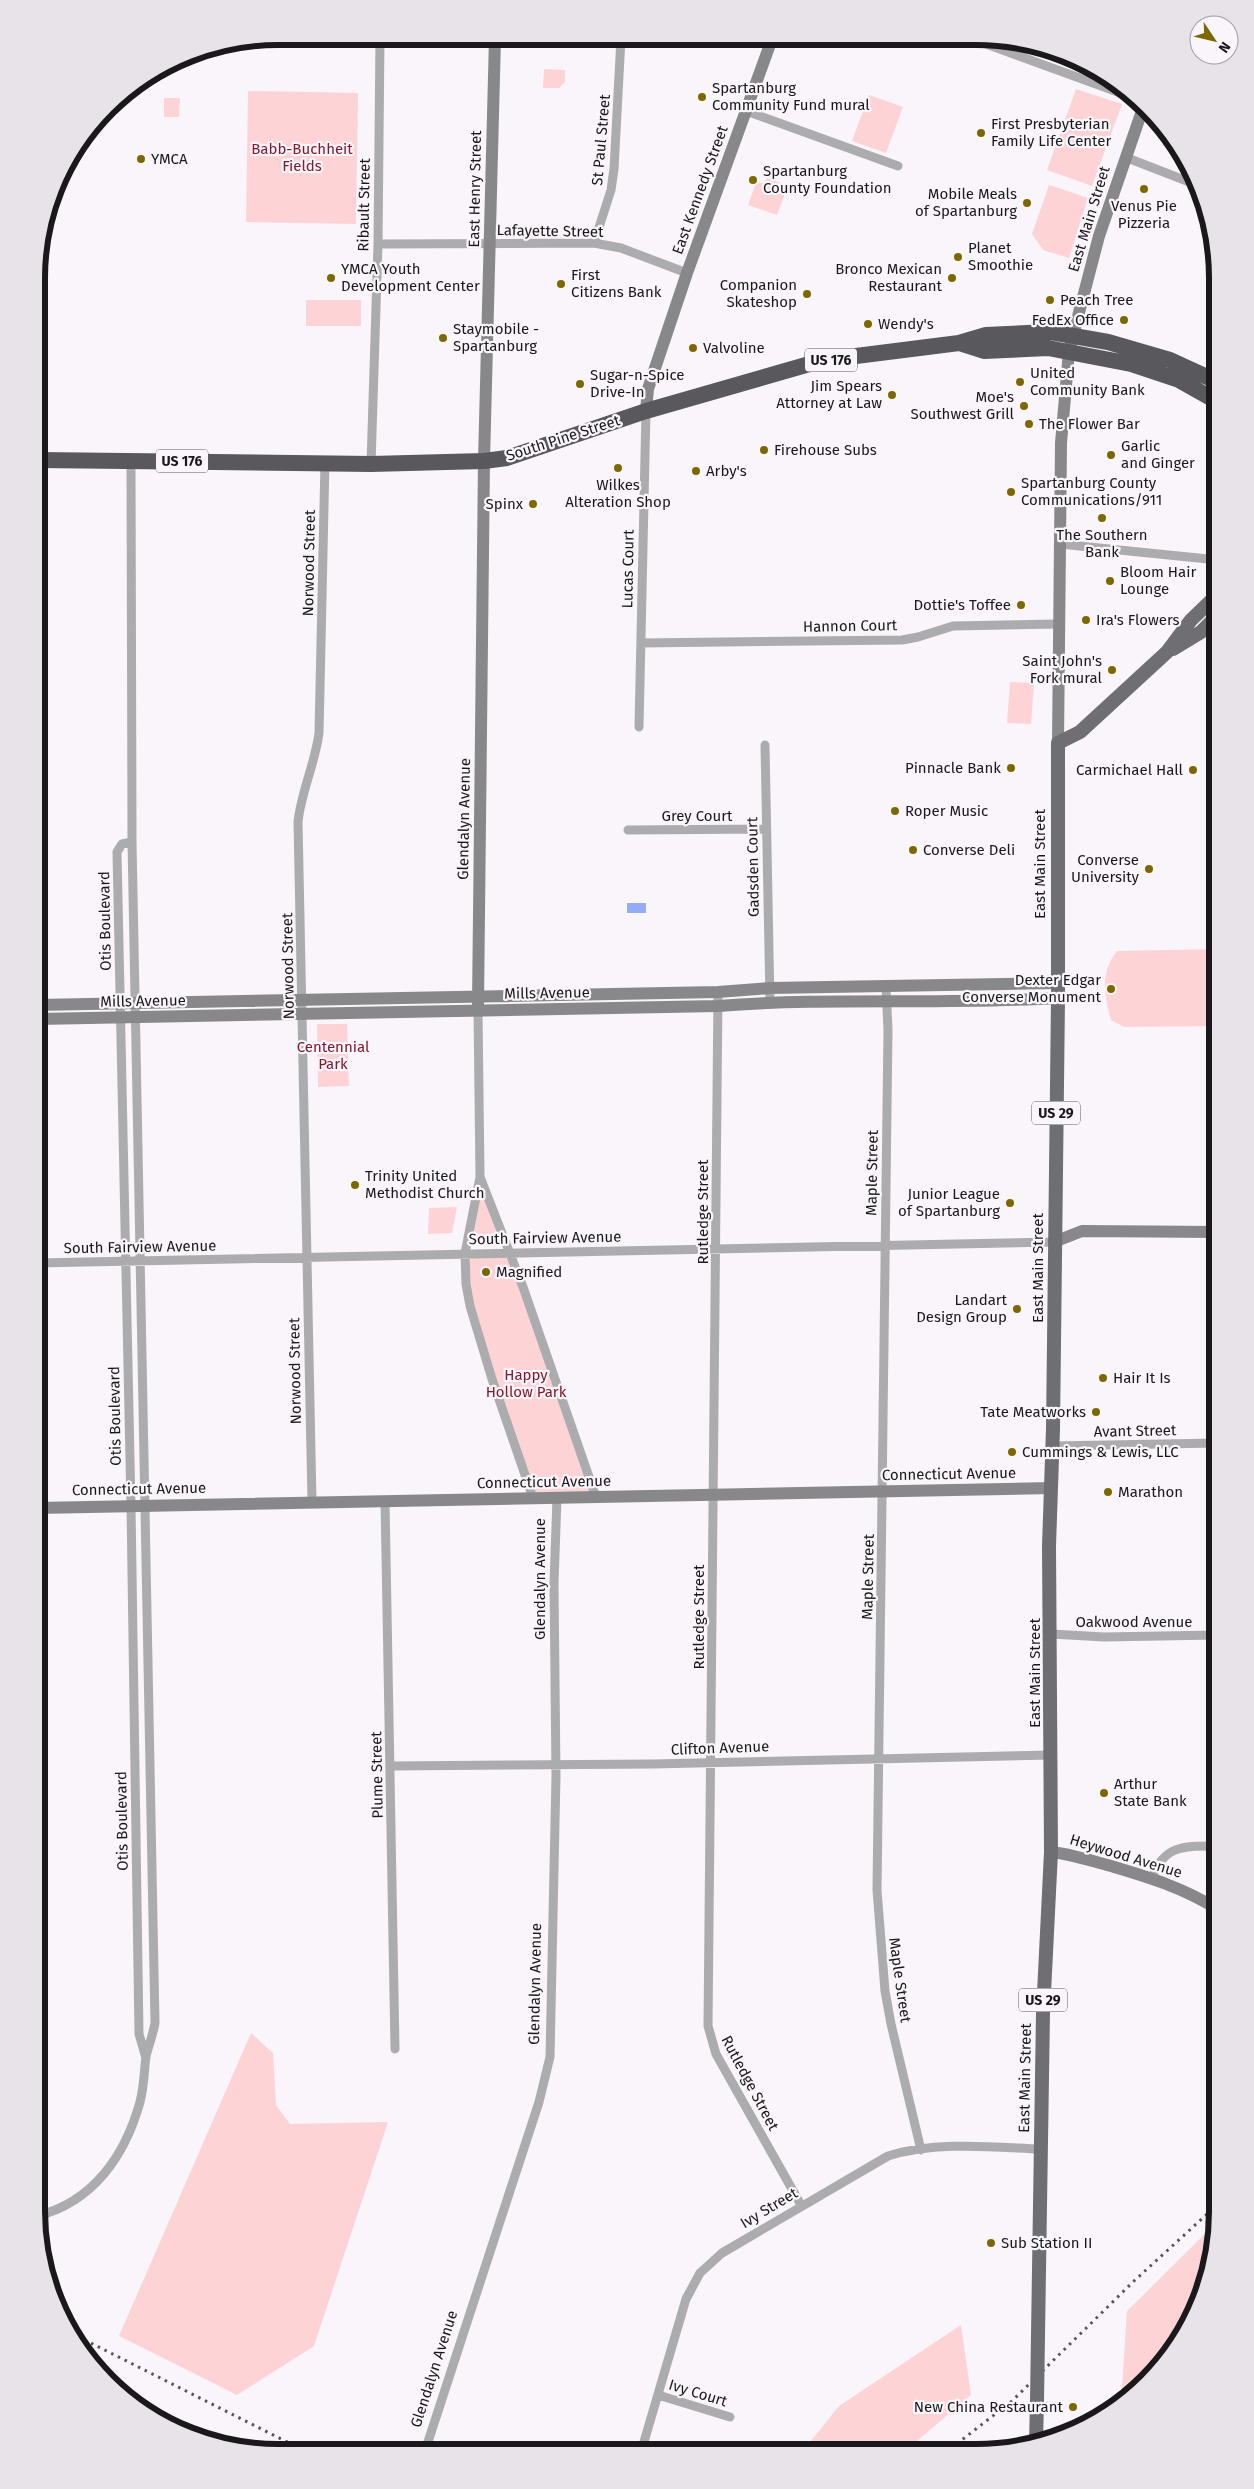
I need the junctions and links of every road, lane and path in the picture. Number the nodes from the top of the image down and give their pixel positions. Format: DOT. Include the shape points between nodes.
graph roads {
  1 [pos="380,45"];
  2 [pos="495,45"];
  3 [pos="621,45"];
  4 [pos="770,45"];
  5 [pos="992,45"];
  6 [pos="1112,89"];
  7 [pos="746,111"];
  8 [pos="1141,113"];
  9 [pos="1125,157"];
  10 [pos="898,166"];
  11 [pos="1188,181"];
  12 [pos="490,243"];
  13 [pos="594,243"];
  14 [pos="378,244"];
  15 [pos="687,273"];
  16 [pos="1071,343"];
  17 [pos="1209,378"];
  18 [pos="1209,397"];
  19 [pos="646,412"];
  20 [pos="45,460"];
  21 [pos="484,460"];
  22 [pos="131,461"];
  23 [pos="325,462"];
  24 [pos="371,464"];
  25 [pos="1060,544"];
  26 [pos="1209,559"];
  27 [pos="1209,603"];
  28 [pos="1058,624"];
  29 [pos="1209,624"];
  30 [pos="641,643"];
  31 [pos="1167,652"];
  32 [pos="639,727"];
  33 [pos="1058,743"];
  34 [pos="765,744"];
  35 [pos="628,830"];
  36 [pos="766,830"];
  37 [pos="132,842"];
  38 [pos="1057,982"];
  39 [pos="886,987"];
  40 [pos="770,988"];
  41 [pos="718,992"];
  42 [pos="478,997"];
  43 [pos="1058,998"];
  44 [pos="302,1000"];
  45 [pos="770,1002"];
  46 [pos="887,1002"];
  47 [pos="135,1003"];
  48 [pos="120,1004"];
  49 [pos="45,1005"];
  50 [pos="718,1006"];
  51 [pos="478,1011"];
  52 [pos="302,1014"];
  53 [pos="121,1018"];
  54 [pos="135,1018"];
  55 [pos="45,1019"];
  56 [pos="480,1177"];
  57 [pos="1209,1232"];
  58 [pos="1054,1242"];
  59 [pos="885,1247"];
  60 [pos="716,1250"];
  61 [pos="510,1252"];
  62 [pos="465,1253"];
  63 [pos="306,1257"];
  64 [pos="126,1260"];
  65 [pos="140,1260"];
  66 [pos="45,1263"];
  67 [pos="1209,1443"];
  68 [pos="1052,1446"];
  69 [pos="1051,1488"];
  70 [pos="883,1492"];
  71 [pos="714,1495"];
  72 [pos="596,1497"];
  73 [pos="533,1498"];
  74 [pos="557,1498"];
  75 [pos="385,1501"];
  76 [pos="312,1502"];
  77 [pos="146,1505"];
  78 [pos="131,1506"];
  79 [pos="45,1508"];
  80 [pos="1051,1634"];
  81 [pos="1209,1635"];
  82 [pos="1051,1755"];
  83 [pos="878,1758"];
  84 [pos="711,1762"];
  85 [pos="555,1765"];
  86 [pos="391,1766"];
  87 [pos="1209,1846"];
  88 [pos="1051,1852"];
  89 [pos="1152,1878"];
  90 [pos="1209,1905"];
  91 [pos="395,2049"];
  92 [pos="146,2058"];
  93 [pos="1040,2149"];
  94 [pos="921,2150"];
  95 [pos="801,2205"];
  96 [pos="45,2214"];
  97 [pos="658,2395"];
  98 [pos="730,2417"];
  99 [pos="1036,2436"];
  100 [pos="427,2444"];
  101 [pos="643,2444"];
  1 -- 14 [label="street, Ribault Street"];
  2 -- 12 [label="street, East Henry Street"];
  3 -- 13 [label="street, St Paul Street" via="614,169 611,190"];
  4 -- 7 [label="street, East Kennedy Street"];
  5 -- 6 [label="street"];
  7 -- 10 [label="street"];
  7 -- 15 [label="street, East Kennedy Street"];
  8 -- 9 [label="street, East Main Street"];
  9 -- 11 [label="street"];
  9 -- 16 [label="street, East Main Street" via="1099,236"];
  12 -- 13 [label="street, Lafayette Street"];
  12 -- 14 [label="street, Lafayette Street"];
  12 -- 21 [label="street, East Henry Street"];
  13 -- 15 [label="street, Lafayette Street" via="620,248"];
  14 -- 24 [label="street, Ribault Street"];
  15 -- 19 [label="street, East Kennedy Street" via="648,389"];
  16 -- 17 [label="highway" via="1140,350"];
  16 -- 18 [label="highway, US 176" via="1179,380"];
  16 -- 19 [label="highway, South Pine Street / US 176" via="1048,348 984,351 959,343 856,356 806,365"];
  16 -- 25 [label="street, East Main Street" via="1061,443"];
  19 -- 21 [label="highway, South Pine Street / US 176" via="507,458"];
  19 -- 30 [label="street, Lucas Court"];
  20 -- 22 [label="highway, South Pine Street / US 176"];
  21 -- 24 [label="highway, South Pine Street / US 176"];
  21 -- 42 [label="street, Glendalyn Avenue"];
  22 -- 23 [label="highway, South Pine Street / US 176"];
  22 -- 37 [label="street, Otis Boulevard"];
  23 -- 24 [label="highway, South Pine Street / US 176"];
  23 -- 44 [label="street, Norwood Street" via="319,733 298,822"];
  25 -- 26 [label="street"];
  25 -- 28 [label="street, East Main Street"];
  27 -- 31 [label="main road"];
  28 -- 30 [label="street, Hannon Court" via="953,626 902,640"];
  28 -- 33 [label="street, East Main Street"];
  29 -- 31 [label="main road"];
  30 -- 32 [label="street, Lucas Court"];
  31 -- 33 [label="main road" via="1080,732"];
  33 -- 38 [label="main road, East Main Street / US 29"];
  34 -- 36 [label="street, Gadsden Court"];
  35 -- 36 [label="street, Grey Court"];
  36 -- 40 [label="street, Gadsden Court"];
  37 -- 47 [label="street, Otis Boulevard"];
  37 -- 48 [label="street, Otis Boulevard" via="122,844 117,852"];
  38 -- 39 [label="street, Mills Avenue"];
  38 -- 43 [label="main road, East Main Street / US 29"];
  39 -- 40 [label="street, Mills Avenue"];
  39 -- 46 [label="street, Maple Street"];
  40 -- 41 [label="street, Mills Avenue"];
  40 -- 45 [label="street, Gadsden Court"];
  41 -- 42 [label="street, Mills Avenue"];
  41 -- 50 [label="street, Rutledge Street"];
  42 -- 44 [label="street, Mills Avenue"];
  42 -- 51 [label="street, Glendalyn Avenue"];
  43 -- 46 [label="street, Mills Avenue"];
  43 -- 58 [label="main road, East Main Street / US 29"];
  44 -- 47 [label="street, Mills Avenue"];
  44 -- 52 [label="street, Norwood Street"];
  45 -- 46 [label="street, Mills Avenue"];
  45 -- 50 [label="street, Mills Avenue"];
  46 -- 59 [label="street, Maple Street"];
  47 -- 48 [label="street, Mills Avenue"];
  47 -- 54 [label="street, Otis Boulevard"];
  48 -- 49 [label="street, Mills Avenue"];
  48 -- 53 [label="street, Otis Boulevard"];
  50 -- 51 [label="street, Mills Avenue"];
  50 -- 60 [label="street, Rutledge Street"];
  51 -- 52 [label="street, Mills Avenue"];
  51 -- 56 [label="street, Glendalyn Avenue"];
  52 -- 54 [label="street, Mills Avenue"];
  52 -- 63 [label="street, Norwood Street"];
  53 -- 54 [label="street, Mills Avenue"];
  53 -- 55 [label="street, Mills Avenue"];
  53 -- 64 [label="street, Otis Boulevard"];
  54 -- 65 [label="street, Otis Boulevard"];
  56 -- 61 [label="street, Glendalyn Avenue"];
  56 -- 62 [label="street, Glendalyn Avenue"];
  57 -- 58 [label="street" via="1082,1231"];
  58 -- 59 [label="street, South Fairview Avenue"];
  58 -- 68 [label="main road, East Main Street / US 29"];
  59 -- 60 [label="street, South Fairview Avenue"];
  59 -- 70 [label="street, Maple Street"];
  60 -- 61 [label="street, South Fairview Avenue"];
  60 -- 71 [label="street, Rutledge Street"];
  61 -- 62 [label="street, South Fairview Avenue"];
  61 -- 72 [label="street, Glendalyn Avenue"];
  62 -- 63 [label="street, South Fairview Avenue"];
  62 -- 73 [label="street, Glendalyn Avenue" via="470,1306"];
  63 -- 65 [label="street, South Fairview Avenue"];
  63 -- 76 [label="street, Norwood Street"];
  64 -- 65 [label="street, South Fairview Avenue"];
  64 -- 66 [label="street, South Fairview Avenue"];
  64 -- 78 [label="street, Otis Boulevard"];
  65 -- 77 [label="street, Otis Boulevard"];
  67 -- 68 [label="street, Avant Street"];
  68 -- 69 [label="main road, East Main Street / US 29"];
  69 -- 70 [label="street, Connecticut Avenue"];
  69 -- 80 [label="main road, East Main Street / US 29"];
  70 -- 71 [label="street, Connecticut Avenue"];
  70 -- 83 [label="street, Maple Street"];
  71 -- 72 [label="street, Connecticut Avenue"];
  71 -- 84 [label="street, Rutledge Street"];
  72 -- 74 [label="street, Connecticut Avenue"];
  73 -- 74 [label="street, Connecticut Avenue"];
  73 -- 75 [label="street, Connecticut Avenue"];
  74 -- 85 [label="street, Glendalyn Avenue"];
  75 -- 76 [label="street, Connecticut Avenue"];
  75 -- 86 [label="street, Plume Street"];
  76 -- 77 [label="street, Connecticut Avenue"];
  77 -- 78 [label="street, Connecticut Avenue"];
  77 -- 92 [label="street, Otis Boulevard" via="155,2023"];
  78 -- 79 [label="street, Connecticut Avenue"];
  78 -- 92 [label="street, Otis Boulevard" via="139,2034"];
  80 -- 81 [label="street, Oakwood Avenue" via="1104,1637"];
  80 -- 82 [label="main road, East Main Street / US 29"];
  82 -- 83 [label="street, Clifton Avenue"];
  82 -- 88 [label="main road, East Main Street / US 29"];
  83 -- 84 [label="street, Clifton Avenue"];
  83 -- 94 [label="street, Maple Street" via="881,1957 891,2024"];
  84 -- 85 [label="street, Clifton Avenue"];
  84 -- 95 [label="street, Rutledge Street" via="709,2034 716,2054"];
  85 -- 86 [label="street, Clifton Avenue"];
  85 -- 100 [label="street, Glendalyn Avenue" via="550,2057 539,2102"];
  86 -- 91 [label="street, Plume Street"];
  87 -- 89 [label="street" via="1186,1846 1168,1853 1160,1860"];
  88 -- 89 [label="street, Heywood Avenue"];
  88 -- 93 [label="main road, East Main Street / US 29"];
  89 -- 90 [label="street, Heywood Avenue"];
  92 -- 96 [label="street, Otis Boulevard" via="138,2109 116,2158 80,2198 66,2207"];
  93 -- 94 [label="street, Ivy Street" via="972,2147"];
  93 -- 99 [label="main road, East Main Street / US 29, bridge"];
  94 -- 95 [label="street, Ivy Street" via="899,2152 883,2158"];
  95 -- 97 [label="street, Ivy Street" via="722,2253 700,2273 686,2300"];
  97 -- 98 [label="street, Ivy Court"];
  97 -- 101 [label="street, Ivy Street"];
}
